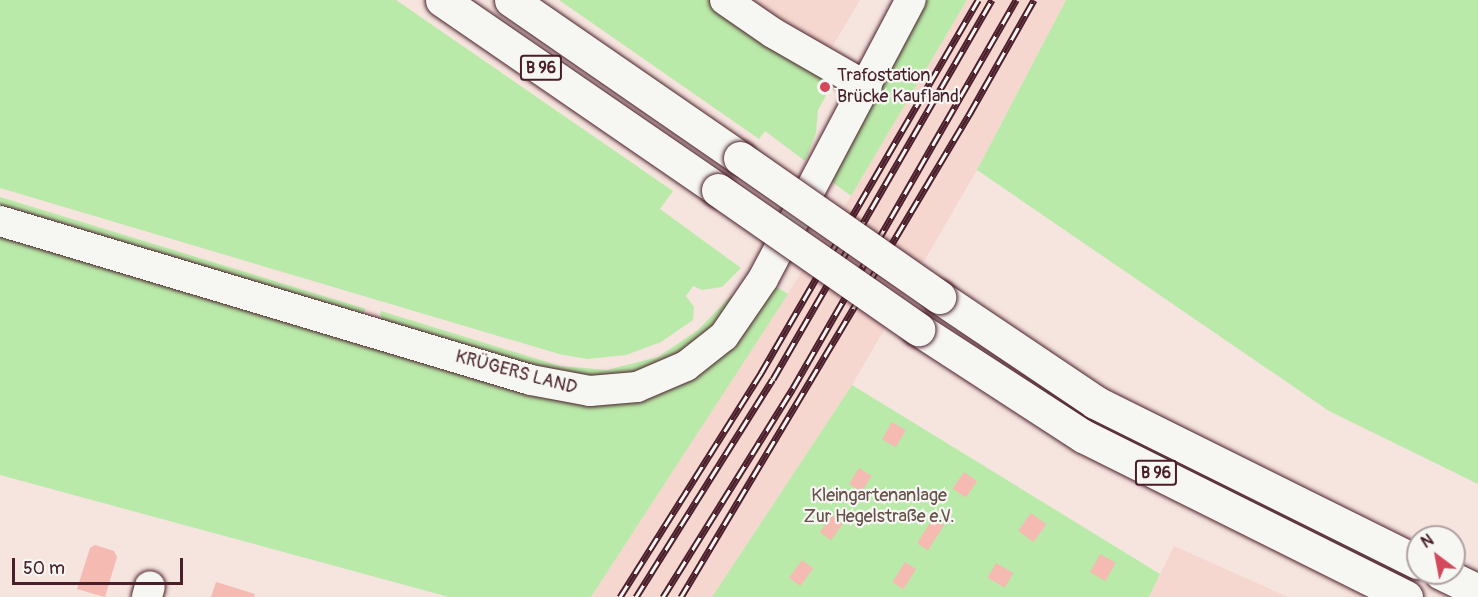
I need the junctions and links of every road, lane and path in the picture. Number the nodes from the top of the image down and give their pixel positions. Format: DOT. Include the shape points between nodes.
graph roads {
  1 [pos="442,0"];
  2 [pos="511,0"];
  3 [pos="725,0"];
  4 [pos="911,0"];
  5 [pos="867,87"];
  6 [pos="0,221"];
  7 [pos="1406,556"];
  8 [pos="1406,597"];
  1 -- 8 [label="highway, B 96, bridge" via="918,329 1083,436"];
  2 -- 7 [label="highway, B 96, bridge" via="1095,402"];
  3 -- 5 [label="street" via="773,33"];
  4 -- 5 [label="street, KRÜGERS LAND"];
  5 -- 6 [label="street, KRÜGERS LAND" via="763,279 724,336 686,366 637,387 590,391 531,380"];
}
